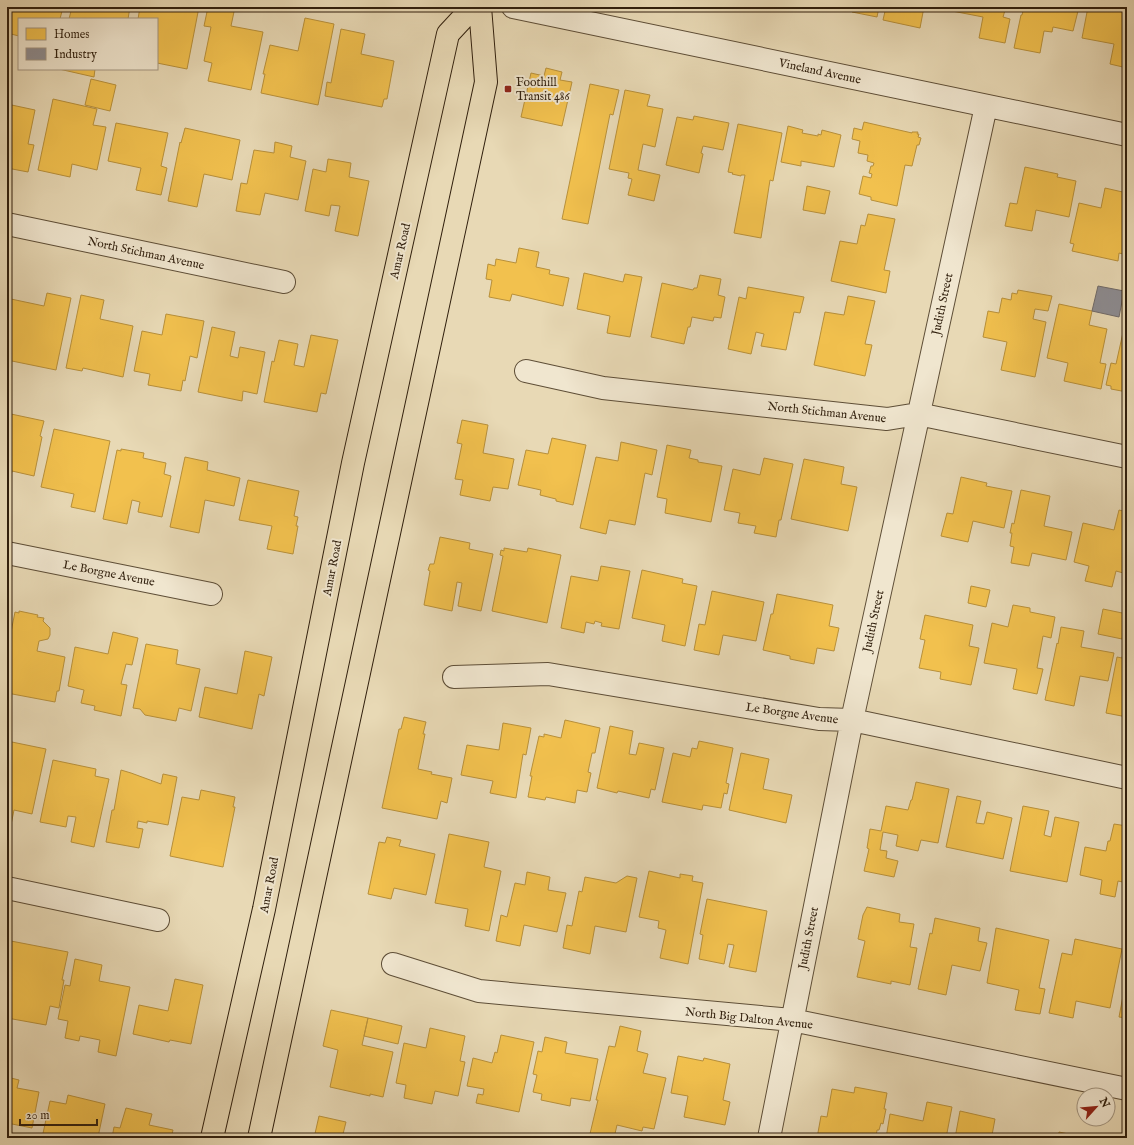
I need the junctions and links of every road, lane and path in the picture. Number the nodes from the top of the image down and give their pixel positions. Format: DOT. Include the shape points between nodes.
graph roads {
  1 [pos="473,7"];
  2 [pos="480,7"];
  3 [pos="513,7"];
  4 [pos="986,106"];
  5 [pos="1127,135"];
  6 [pos="7,224"];
  7 [pos="284,282"];
  8 [pos="526,371"];
  9 [pos="918,414"];
  10 [pos="1127,457"];
  11 [pos="7,553"];
  12 [pos="211,594"];
  13 [pos="454,677"];
  14 [pos="852,720"];
  15 [pos="1127,778"];
  16 [pos="7,888"];
  17 [pos="158,920"];
  18 [pos="393,964"];
  19 [pos="792,1020"];
  20 [pos="1127,1089"];
  21 [pos="212,1138"];
  22 [pos="259,1138"];
  23 [pos="769,1138"];
  1 -- 21 [label="main road, Amar Road" via="448,34 353,463 264,909"];
  2 -- 22 [label="main road" via="486,82"];
  3 -- 4 [label="street, Vineland Avenue"];
  4 -- 5 [label="street, Vineland Avenue"];
  4 -- 9 [label="street, Judith Street"];
  6 -- 7 [label="street, North Stichman Avenue"];
  8 -- 9 [label="street, North Stichman Avenue" via="603,388 887,419"];
  9 -- 10 [label="street, North Stichman Avenue"];
  9 -- 14 [label="street, Judith Street"];
  11 -- 12 [label="street, Le Borgne Avenue"];
  13 -- 14 [label="street, Le Borgne Avenue" via="548,674 819,719"];
  14 -- 15 [label="street, Le Borgne Avenue"];
  14 -- 19 [label="street, Judith Street"];
  16 -- 17 [label="street"];
  18 -- 19 [label="street, North Big Dalton Avenue" via="479,991"];
  19 -- 20 [label="street, North Big Dalton Avenue"];
  19 -- 23 [label="street, Judith Street"];
}
